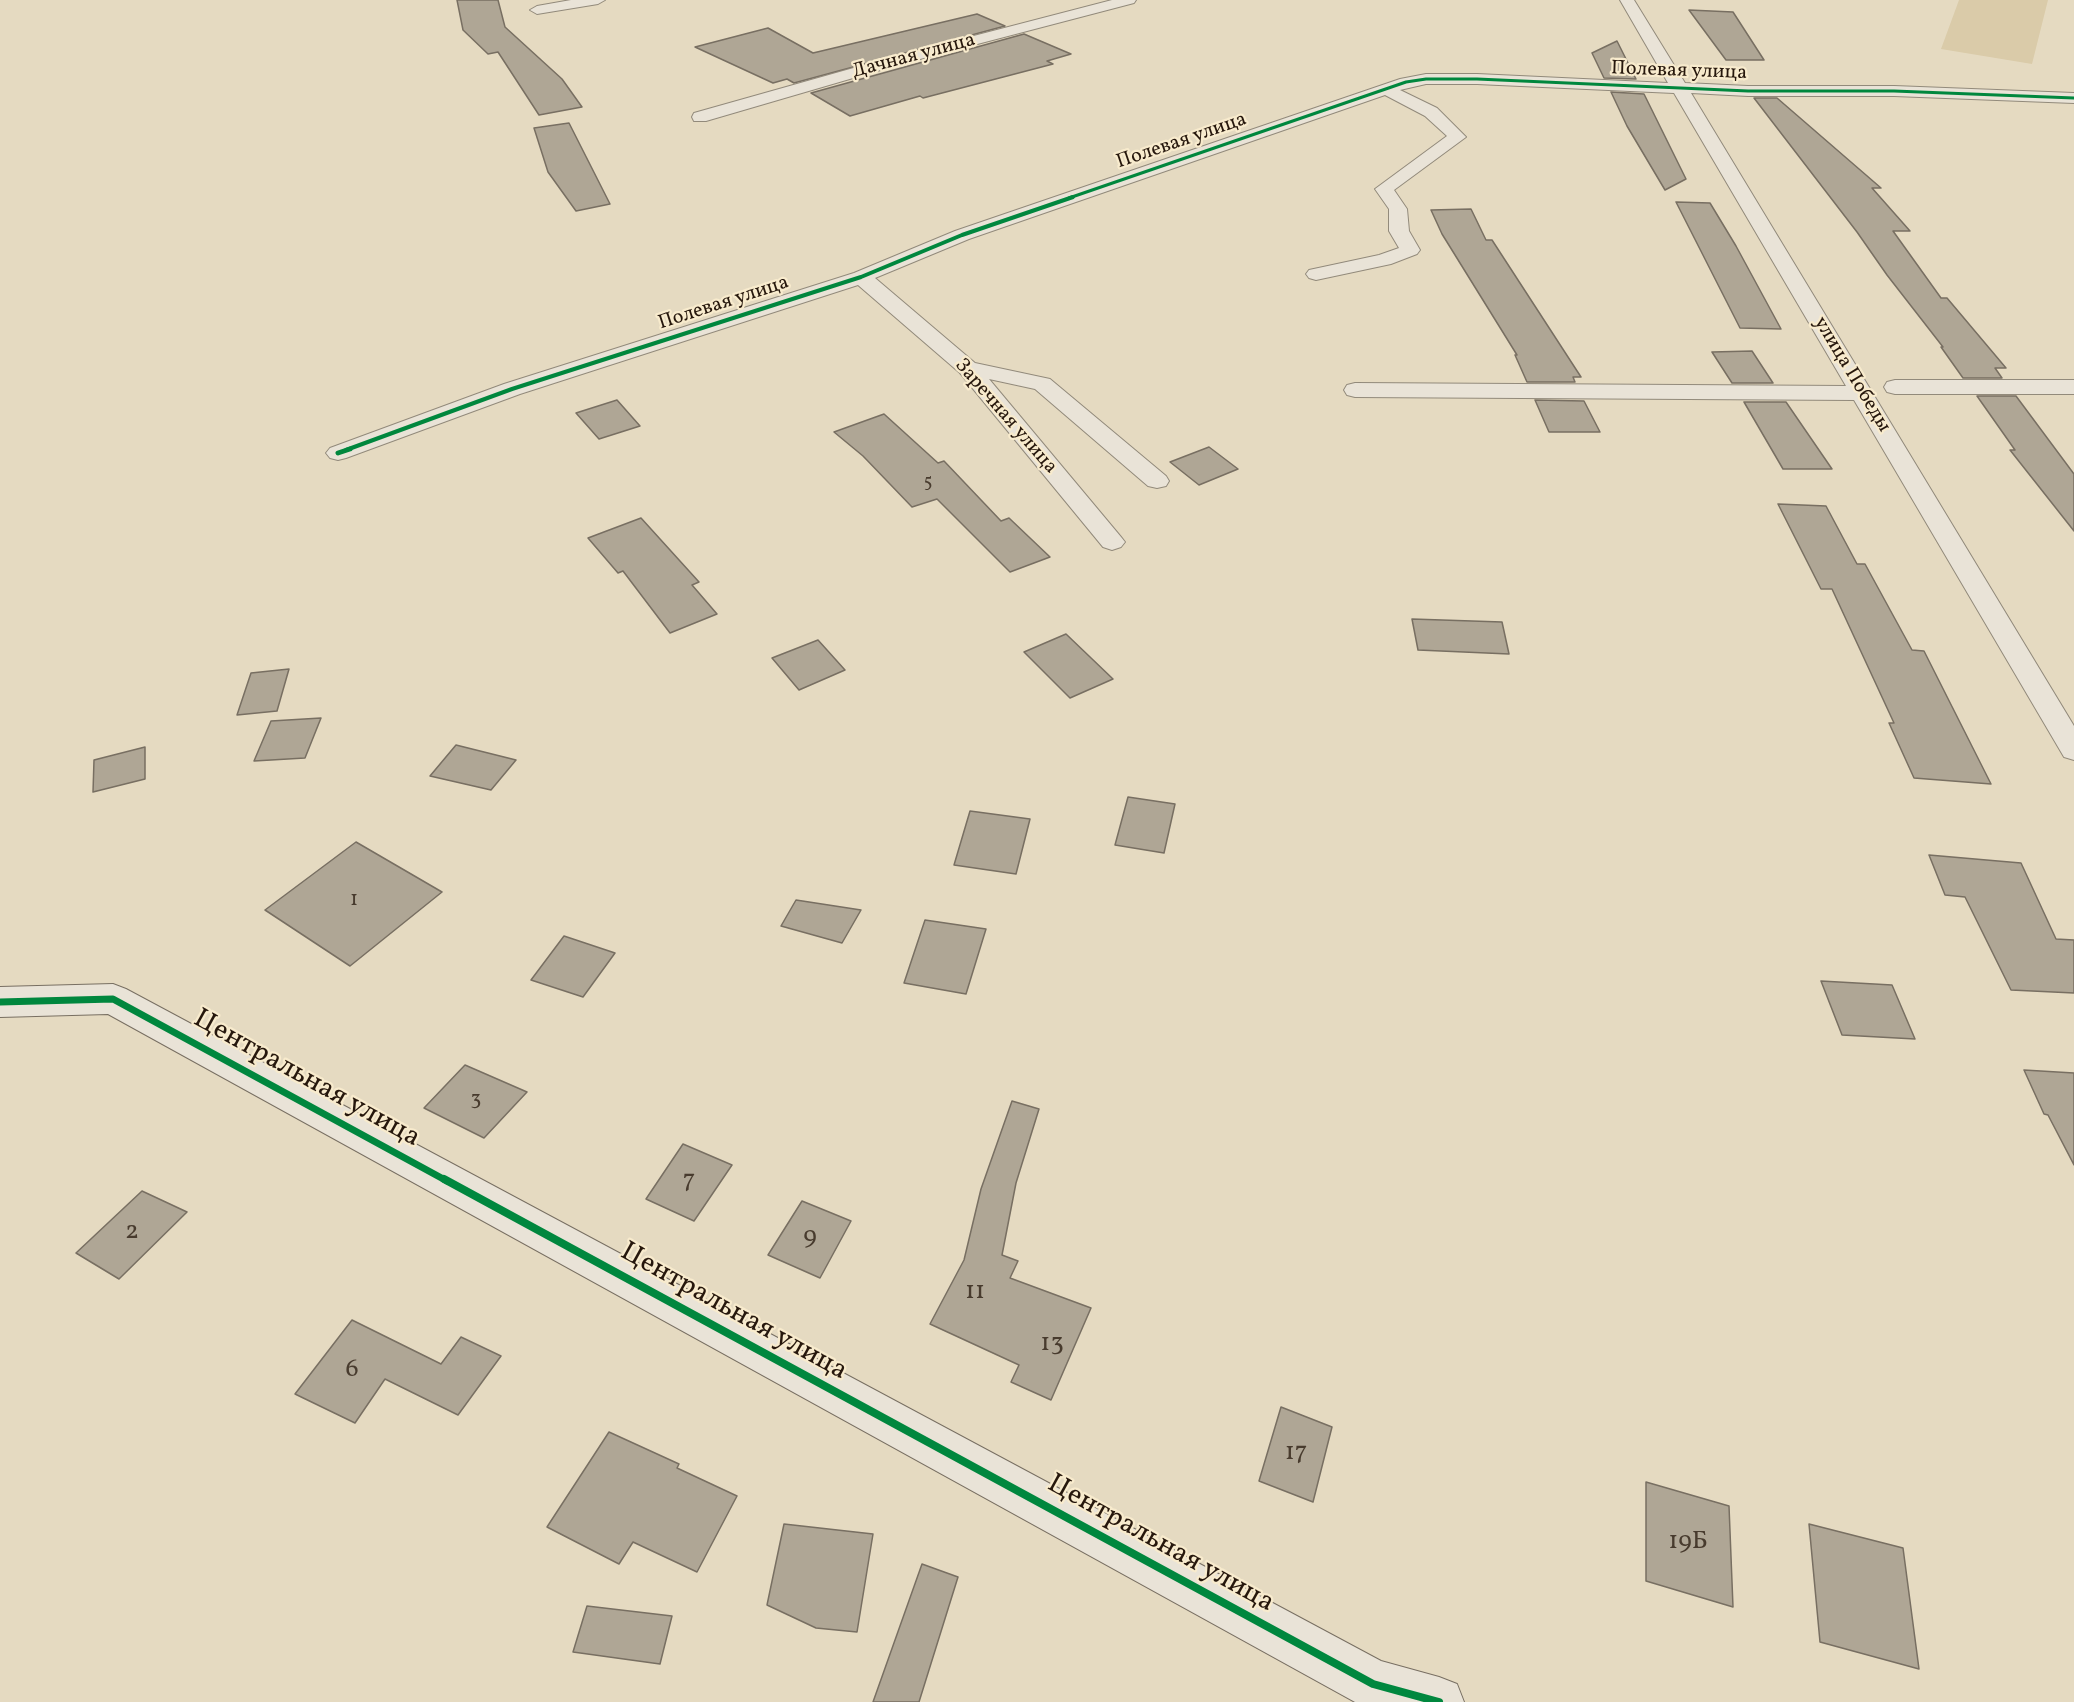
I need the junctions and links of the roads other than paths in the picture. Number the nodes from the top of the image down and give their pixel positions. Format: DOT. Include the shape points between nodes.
graph roads {
  1 [pos="598,0"];
  2 [pos="1129,0"];
  3 [pos="1627,0"];
  4 [pos="537,10"];
  5 [pos="1680,88"];
  6 [pos="1386,89"];
  7 [pos="2074,98"];
  8 [pos="700,117"];
  9 [pos="1316,273"];
  10 [pos="861,277"];
  11 [pos="968,369"];
  12 [pos="1895,387"];
  13 [pos="2074,387"];
  14 [pos="1355,390"];
  15 [pos="1862,393"];
  16 [pos="338,453"];
  17 [pos="1157,481"];
  18 [pos="1112,542"];
  19 [pos="2074,750"];
  20 [pos="0,1002"];
  21 [pos="1439,1702"];
  1 -- 4 [label="street"];
  2 -- 8 [label="street, Дачная улица"];
  3 -- 5 [label="street, улица Победы"];
  5 -- 6 [label="street, Полевая улица" via="1426,79"];
  5 -- 7 [label="street, Полевая улица"];
  5 -- 15 [label="street, улица Победы"];
  6 -- 9 [label="street" via="1431,112 1457,137 1384,189 1398,209 1399,231 1410,250 1384,260"];
  6 -- 10 [label="street, Полевая улица" via="963,235"];
  10 -- 11 [label="street, Заречная улица"];
  10 -- 16 [label="street, Полевая улица" via="512,389"];
  11 -- 17 [label="street" via="1042,384"];
  11 -- 18 [label="street, Заречная улица"];
  12 -- 13 [label="street"];
  14 -- 15 [label="street"];
  15 -- 19 [label="street, улица Победы"];
  20 -- 21 [label="street, Центральная улица" via="113,999 1373,1684"];
}
